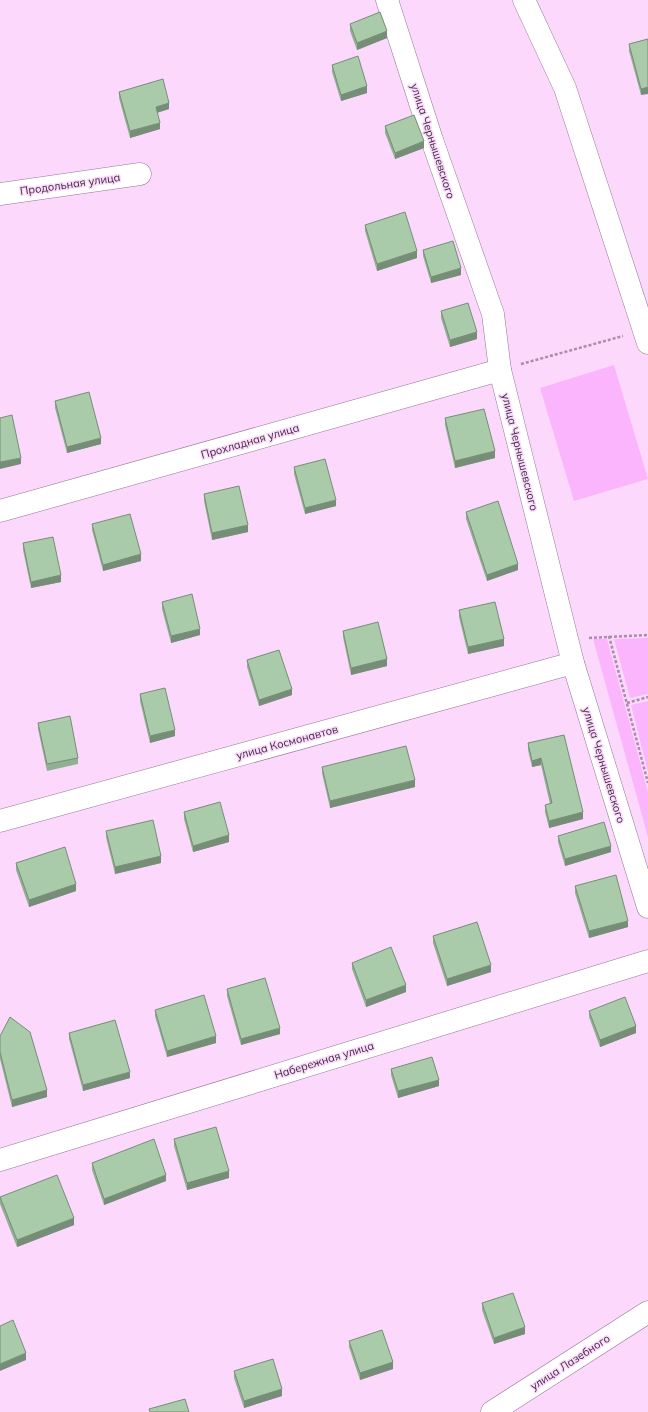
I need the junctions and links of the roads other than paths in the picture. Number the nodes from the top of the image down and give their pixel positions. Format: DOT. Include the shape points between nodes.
graph roads {
  1 [pos="387,0"];
  2 [pos="524,0"];
  3 [pos="140,174"];
  4 [pos="0,194"];
  5 [pos="647,334"];
  6 [pos="500,370"];
  7 [pos="0,511"];
  8 [pos="573,664"];
  9 [pos="0,821"];
  10 [pos="648,907"];
  11 [pos="648,961"];
  12 [pos="0,1160"];
  13 [pos="648,1312"];
  14 [pos="492,1412"];
  1 -- 6 [label="street, улица Чернышевского" via="493,314"];
  2 -- 5 [label="street" via="565,88"];
  3 -- 4 [label="street, Продольная улица"];
  6 -- 7 [label="street, Прохладная улица"];
  6 -- 8 [label="street, улица Чернышевского"];
  8 -- 9 [label="street, улица Космонавтов"];
  8 -- 10 [label="street, улица Чернышевского"];
  11 -- 12 [label="street, Набережная улица"];
  13 -- 14 [label="street, улица Лазебного"];
}
